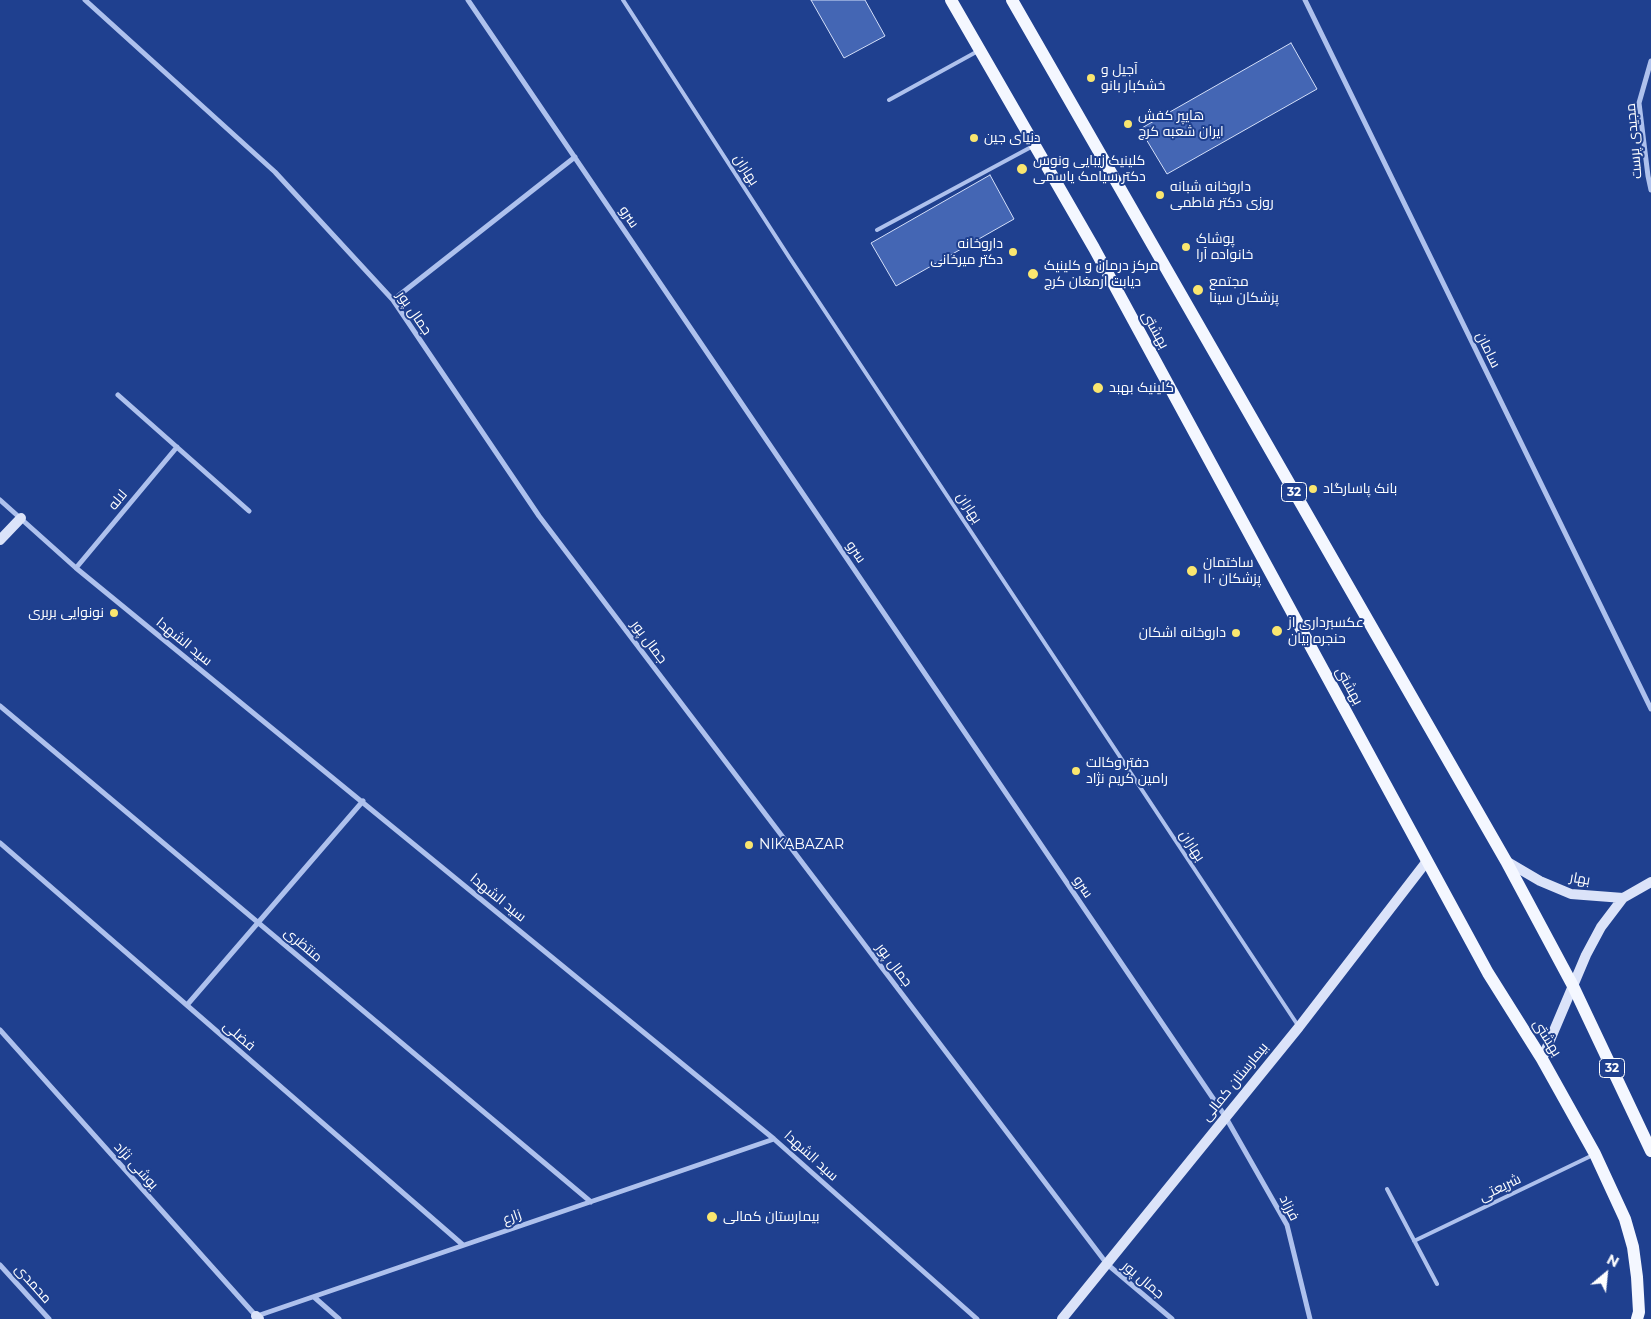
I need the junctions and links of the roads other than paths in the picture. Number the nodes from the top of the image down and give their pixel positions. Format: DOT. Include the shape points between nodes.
graph roads {
  1 [pos="85,0"];
  2 [pos="468,0"];
  3 [pos="623,0"];
  4 [pos="951,0"];
  5 [pos="1012,0"];
  6 [pos="1306,0"];
  7 [pos="980,50"];
  8 [pos="1651,61"];
  9 [pos="889,100"];
  10 [pos="1035,144"];
  11 [pos="575,157"];
  12 [pos="1651,190"];
  13 [pos="877,230"];
  14 [pos="393,300"];
  15 [pos="118,395"];
  16 [pos="177,447"];
  17 [pos="0,500"];
  18 [pos="249,511"];
  19 [pos="20,518"];
  20 [pos="0,540"];
  21 [pos="76,568"];
  22 [pos="0,706"];
  23 [pos="1651,709"];
  24 [pos="363,801"];
  25 [pos="0,843"];
  26 [pos="1427,861"];
  27 [pos="1506,861"];
  28 [pos="1651,882"];
  29 [pos="1623,898"];
  30 [pos="258,923"];
  31 [pos="1573,986"];
  32 [pos="187,1006"];
  33 [pos="1299,1027"];
  34 [pos="0,1030"];
  35 [pos="1542,1059"];
  36 [pos="1225,1116"];
  37 [pos="774,1139"];
  38 [pos="1651,1151"];
  39 [pos="1595,1154"];
  40 [pos="1387,1189"];
  41 [pos="591,1202"];
  42 [pos="1414,1241"];
  43 [pos="464,1245"];
  44 [pos="1107,1264"];
  45 [pos="0,1265"];
  46 [pos="1437,1284"];
  47 [pos="314,1297"];
  48 [pos="256,1318"];
  49 [pos="49,1319"];
  50 [pos="339,1319"];
  51 [pos="977,1319"];
  52 [pos="1062,1319"];
  53 [pos="1172,1319"];
  54 [pos="1310,1319"];
  55 [pos="1637,1319"];
  1 -- 14 [label="street, جمال پور" via="275,172"];
  2 -- 11 [label="street, سرو"];
  3 -- 33 [label="lane, بهاران" via="789,257"];
  4 -- 7 [label="main road, بهشتى"];
  5 -- 27 [label="main road, 32"];
  6 -- 23 [label="street, سامان"];
  7 -- 9 [label="lane"];
  7 -- 10 [label="main road, بهشتى"];
  8 -- 12 [label="street, مجیدی پرست" via="1639,103"];
  10 -- 13 [label="lane"];
  10 -- 26 [label="main road, بهشتى"];
  11 -- 14 [label="street"];
  11 -- 36 [label="street, سرو"];
  14 -- 44 [label="street, جمال پور" via="539,516"];
  15 -- 16 [label="street"];
  16 -- 18 [label="street"];
  16 -- 21 [label="street, لاله"];
  17 -- 19 [label="street, سید الشهدا"];
  19 -- 20 [label="street"];
  19 -- 21 [label="street, سید الشهدا"];
  21 -- 24 [label="street, سید الشهدا"];
  22 -- 30 [label="street, منتظری"];
  24 -- 30 [label="street"];
  24 -- 37 [label="street, سید الشهدا"];
  25 -- 32 [label="street, فضلی"];
  26 -- 33 [label="street, بیمارستان کمالی"];
  26 -- 35 [label="main road, بهشتى" via="1488,973"];
  27 -- 29 [label="street, بهار" via="1571,894"];
  27 -- 31 [label="main road, 32"];
  28 -- 29 [label="street"];
  29 -- 31 [label="street" via="1601,927"];
  30 -- 32 [label="street"];
  30 -- 41 [label="street, منتظری"];
  31 -- 35 [label="street"];
  31 -- 38 [label="main road, 32"];
  32 -- 43 [label="street, فضلی"];
  33 -- 36 [label="street, بیمارستان کمالی"];
  34 -- 48 [label="street, یوشی نژاد"];
  35 -- 39 [label="main road, بهشتى"];
  36 -- 44 [label="street, بیمارستان کمالی"];
  36 -- 54 [label="street, فرزاد" via="1287,1225"];
  37 -- 41 [label="street, زارع"];
  37 -- 51 [label="street, سید الشهدا"];
  39 -- 42 [label="lane, شریعتی"];
  39 -- 55 [label="main road, بهشتى" via="1625,1219 1636,1277"];
  40 -- 42 [label="lane"];
  41 -- 43 [label="street, زارع"];
  42 -- 46 [label="lane"];
  43 -- 47 [label="street, زارع"];
  44 -- 52 [label="street, بیمارستان کمالی"];
  44 -- 53 [label="street, جمال پور"];
  45 -- 49 [label="street, محمدی"];
  47 -- 48 [label="street, زارع"];
  47 -- 50 [label="street"];
}
